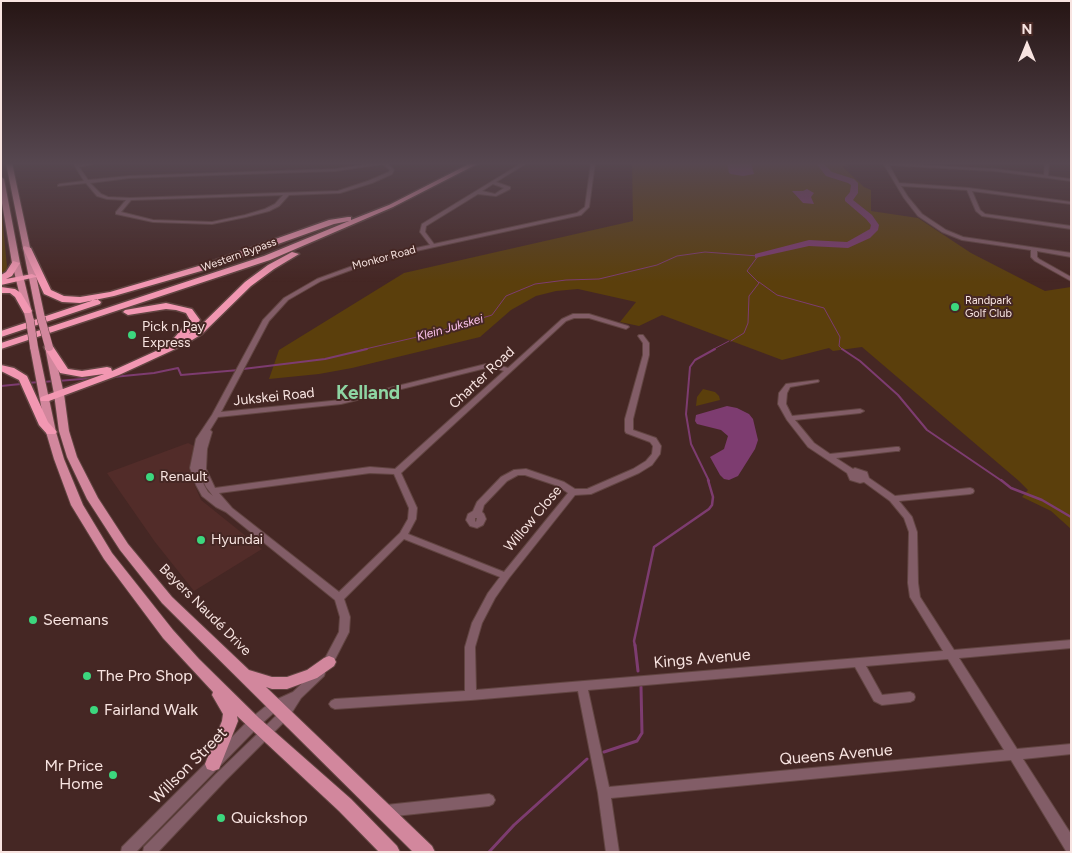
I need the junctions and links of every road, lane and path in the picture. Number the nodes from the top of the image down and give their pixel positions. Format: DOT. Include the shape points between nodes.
graph roads {
  1 [pos="5,203"];
  2 [pos="17,203"];
  3 [pos="127,203"];
  4 [pos="279,203"];
  5 [pos="386,203"];
  6 [pos="398,203"];
  7 [pos="407,203"];
  8 [pos="460,203"];
  9 [pos="588,203"];
  10 [pos="911,203"];
  11 [pos="975,203"];
  12 [pos="348,219"];
  13 [pos="1071,228"];
  14 [pos="433,246"];
  15 [pos="27,248"];
  16 [pos="1034,250"];
  17 [pos="1071,255"];
  18 [pos="16,263"];
  19 [pos="205,267"];
  20 [pos="32,277"];
  21 [pos="20,279"];
  22 [pos="1071,279"];
  23 [pos="1,281"];
  24 [pos="1,290"];
  25 [pos="27,311"];
  26 [pos="626,327"];
  27 [pos="1,334"];
  28 [pos="641,336"];
  29 [pos="1,339"];
  30 [pos="1,346"];
  31 [pos="48,348"];
  32 [pos="1,353"];
  33 [pos="1,368"];
  34 [pos="509,370"];
  35 [pos="816,382"];
  36 [pos="59,394"];
  37 [pos="45,398"];
  38 [pos="860,411"];
  39 [pos="216,415"];
  40 [pos="790,418"];
  41 [pos="209,426"];
  42 [pos="52,432"];
  43 [pos="896,449"];
  44 [pos="830,456"];
  45 [pos="397,472"];
  46 [pos="213,491"];
  47 [pos="970,491"];
  48 [pos="573,492"];
  49 [pos="893,499"];
  50 [pos="229,510"];
  51 [pos="476,514"];
  52 [pos="403,535"];
  53 [pos="506,576"];
  54 [pos="339,598"];
  55 [pos="1071,644"];
  56 [pos="952,655"];
  57 [pos="329,662"];
  58 [pos="858,662"];
  59 [pos="194,663"];
  60 [pos="242,672"];
  61 [pos="582,685"];
  62 [pos="470,695"];
  63 [pos="910,697"];
  64 [pos="336,704"];
  65 [pos="280,710"];
  66 [pos="260,729"];
  67 [pos="1071,749"];
  68 [pos="1012,755"];
  69 [pos="213,764"];
  70 [pos="604,793"];
  71 [pos="489,800"];
  72 [pos="386,812"];
  73 [pos="1071,846"];
  74 [pos="127,852"];
  75 [pos="149,852"];
  76 [pos="391,852"];
  77 [pos="426,852"];
  78 [pos="613,852"];
  1 -- 18 [label="main road"];
  2 -- 15 [label="main road, Beyers Naudé Drive"];
  3 -- 4 [label="street" via="118,213 153,221 212,223 267,210"];
  5 -- 12 [label="highway, Western Bypass"];
  6 -- 30 [label="highway, Western Bypass" via="267,258"];
  7 -- 36 [label="highway" via="271,267 248,284 199,332 177,346"];
  8 -- 14 [label="street" via="423,227 424,235"];
  9 -- 14 [label="street, Monkor Road" via="579,214"];
  10 -- 16 [label="street" via="920,215 944,231 962,238"];
  11 -- 13 [label="street" via="984,215"];
  12 -- 19 [label="highway"];
  12 -- 29 [label="highway, Western Bypass" via="205,273"];
  14 -- 39 [label="street, Monkor Road" via="357,265 299,291 270,314"];
  15 -- 19 [label="highway" via="45,290 62,299 102,297"];
  15 -- 20 [label="main road, Beyers Naudé Drive"];
  16 -- 17 [label="street"];
  16 -- 22 [label="street" via="1037,260"];
  18 -- 21 [label="main road"];
  18 -- 23 [label="highway"];
  19 -- 27 [label="highway"];
  20 -- 21 [label="highway"];
  20 -- 31 [label="main road, Beyers Naudé Drive, bridge"];
  21 -- 23 [label="highway"];
  21 -- 25 [label="main road"];
  24 -- 25 [label="highway" via="18,295"];
  25 -- 37 [label="main road, bridge"];
  26 -- 34 [label="street, Charter Road" via="589,316 572,316"];
  28 -- 48 [label="street, Willow Close" via="646,343 646,354 629,419 629,431 653,440 657,446 656,454 636,471 588,492"];
  31 -- 32 [label="highway" via="64,372 94,373 176,340 194,324 195,317 177,306 149,307"];
  31 -- 36 [label="main road, Beyers Naudé Drive"];
  33 -- 42 [label="highway" via="23,378 43,423"];
  34 -- 39 [label="street, Jukskei Road" via="486,366 340,402"];
  34 -- 45 [label="street, Charter Road"];
  35 -- 40 [label="street" via="785,388 782,404"];
  36 -- 37 [label="highway"];
  36 -- 60 [label="main road, Beyers Naudé Drive" via="64,431 72,457 124,547 167,600"];
  37 -- 42 [label="main road"];
  38 -- 40 [label="street"];
  39 -- 41 [label="street, Monkor Road"];
  40 -- 44 [label="street" via="811,445"];
  41 -- 46 [label="street, Monkor Road" via="201,466"];
  41 -- 50 [label="street, Monkor Road" via="198,444 195,473 205,494"];
  42 -- 59 [label="main road" via="77,505 108,556"];
  43 -- 44 [label="street"];
  44 -- 49 [label="street" via="852,472 854,478 865,479"];
  45 -- 46 [label="street" via="370,470"];
  45 -- 52 [label="street" via="413,508 412,519"];
  46 -- 50 [label="street, Monkor Road"];
  47 -- 49 [label="street"];
  48 -- 51 [label="street" via="562,484 517,472 504,479 480,504"];
  48 -- 53 [label="street, Willow Close"];
  49 -- 56 [label="street" via="912,527 915,597"];
  50 -- 54 [label="street, Monkor Road"];
  52 -- 53 [label="street"];
  52 -- 54 [label="street"];
  53 -- 62 [label="street, Willow Close" via="487,603 470,640"];
  54 -- 57 [label="street" via="345,617 344,632"];
  55 -- 56 [label="street, Kings Avenue"];
  56 -- 58 [label="street, Kings Avenue"];
  56 -- 68 [label="street"];
  57 -- 60 [label="main road" via="312,674 287,683 263,681"];
  57 -- 65 [label="street"];
  58 -- 61 [label="street, Kings Avenue"];
  58 -- 63 [label="street" via="878,698"];
  59 -- 66 [label="main road"];
  59 -- 69 [label="main road" via="230,713 228,731"];
  60 -- 65 [label="main road, Beyers Naudé Drive"];
  61 -- 62 [label="street, Kings Avenue"];
  61 -- 70 [label="street"];
  62 -- 64 [label="street, Kings Avenue"];
  65 -- 66 [label="street, Willson Street"];
  65 -- 66 [label="street, Willson Street"];
  65 -- 72 [label="main road, Beyers Naudé Drive"];
  66 -- 69 [label="street, Willson Street"];
  66 -- 75 [label="street, Willson Street" via="221,777"];
  66 -- 76 [label="main road" via="345,805"];
  67 -- 68 [label="street, Queens Avenue"];
  68 -- 70 [label="street, Queens Avenue"];
  68 -- 73 [label="street"];
  69 -- 74 [label="street, Willson Street"];
  70 -- 78 [label="street"];
  71 -- 72 [label="street"];
  72 -- 77 [label="main road, Beyers Naudé Drive"];
}
